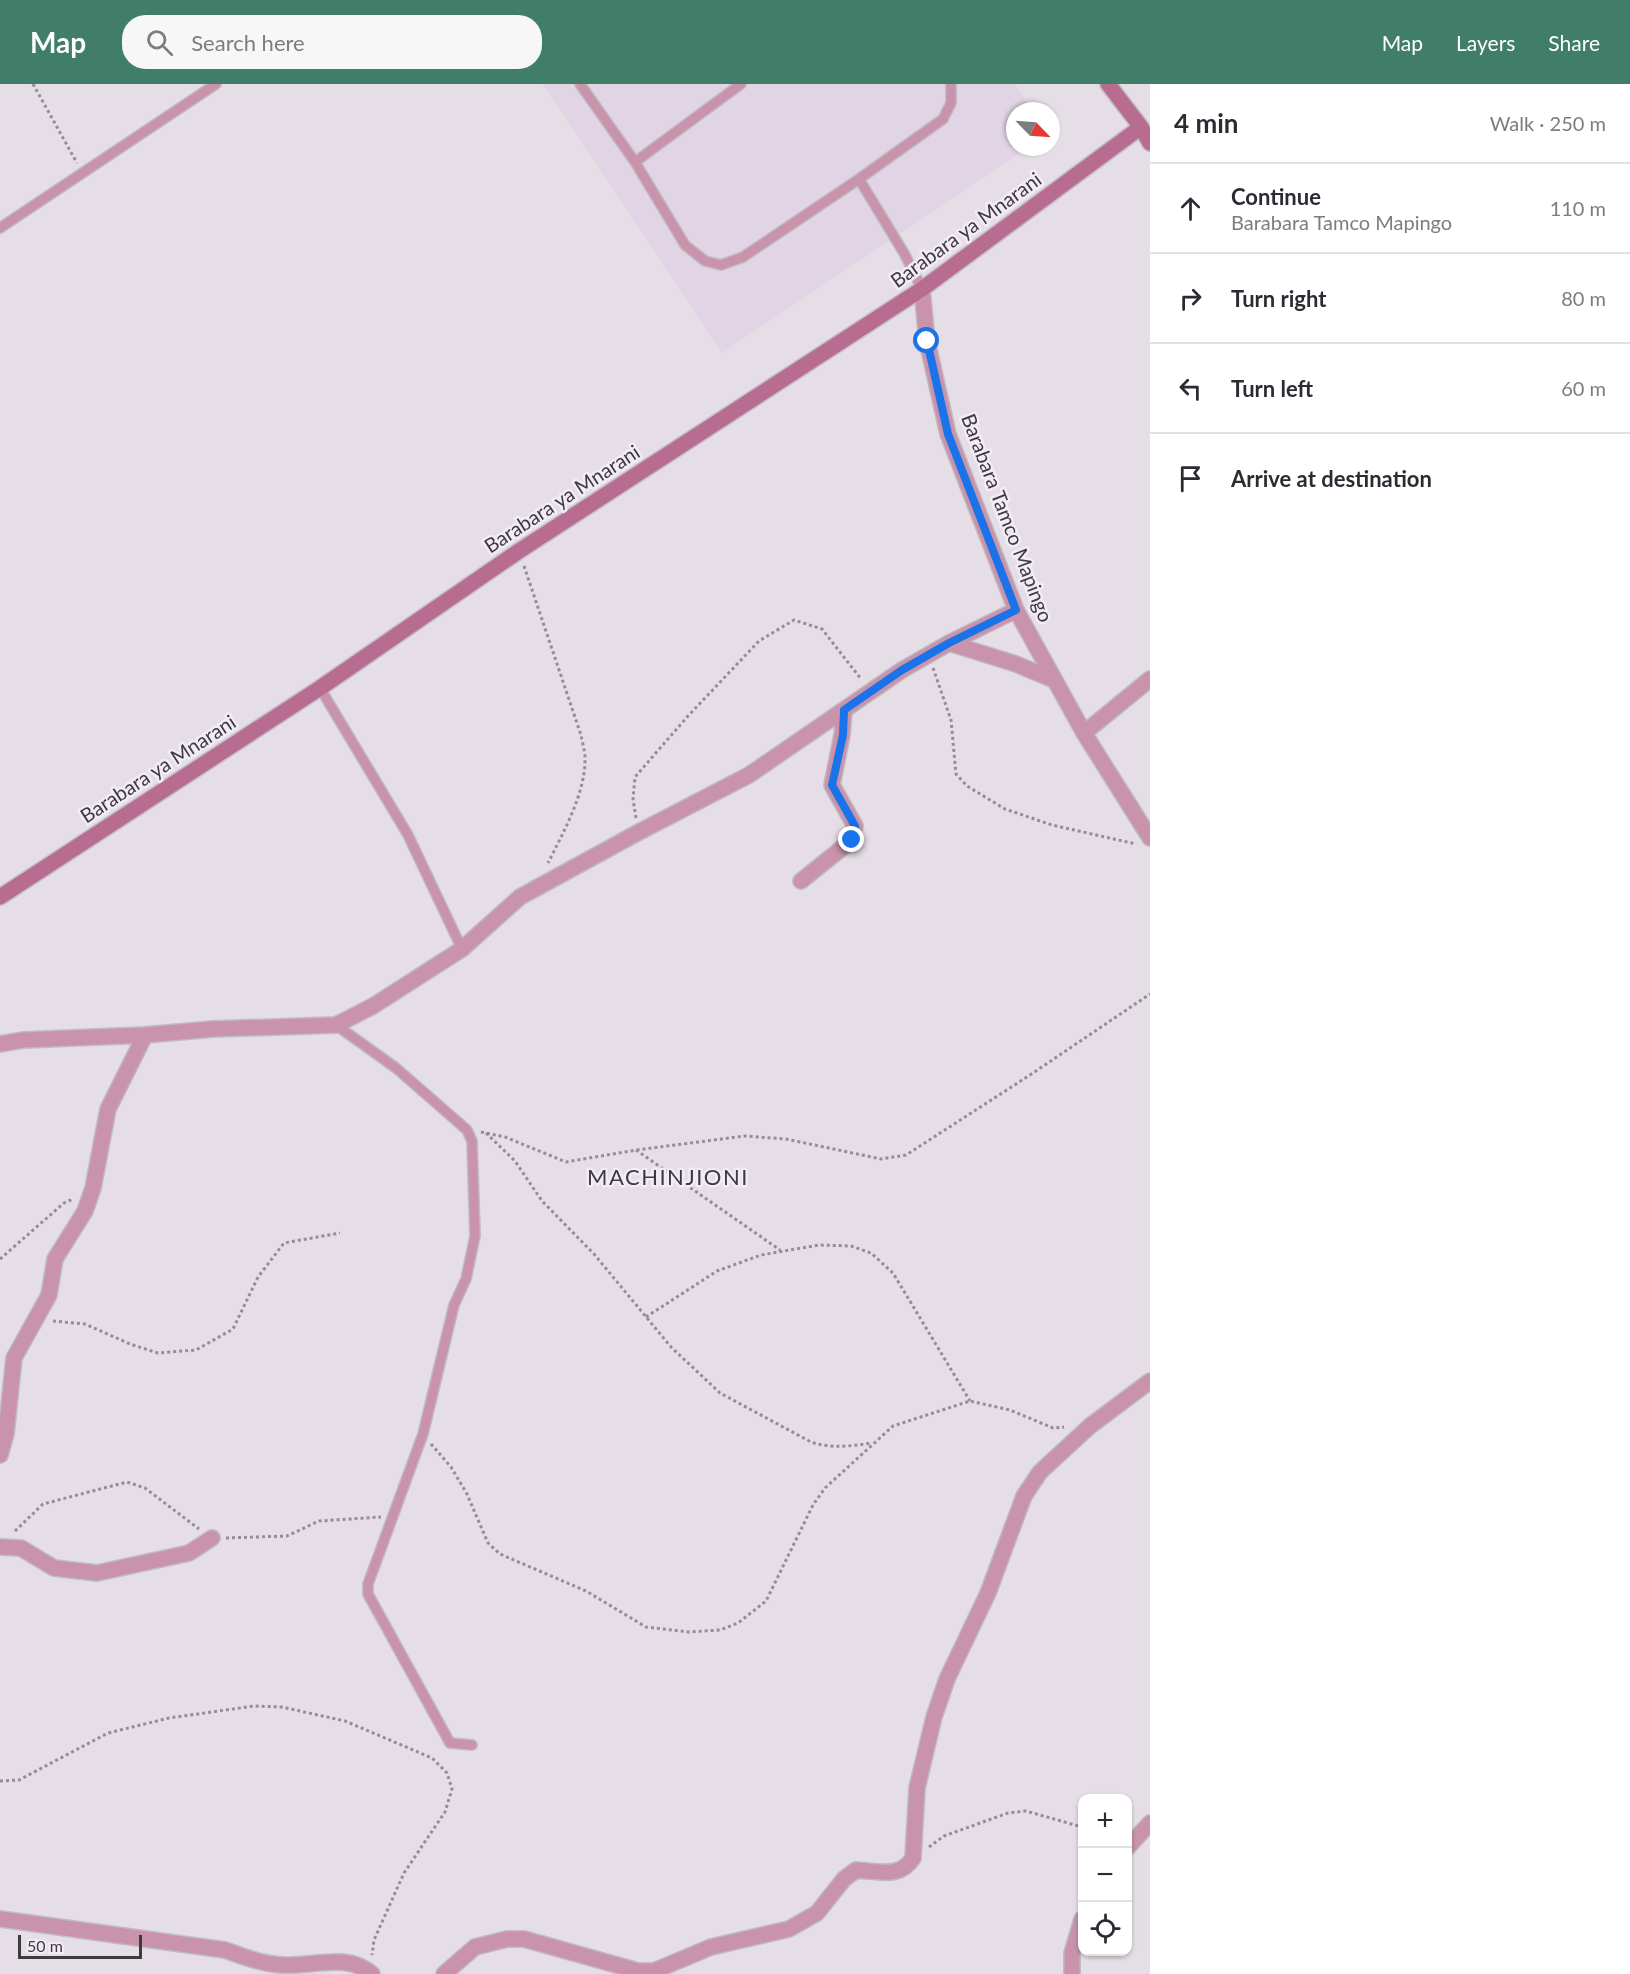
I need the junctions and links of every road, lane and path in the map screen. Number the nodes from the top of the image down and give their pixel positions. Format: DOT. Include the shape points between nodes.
graph roads {
  1 [pos="33,84"];
  2 [pos="216,84"];
  3 [pos="580,84"];
  4 [pos="741,84"];
  5 [pos="951,84"];
  6 [pos="1108,84"];
  7 [pos="1146,123"];
  8 [pos="1150,143"];
  9 [pos="635,162"];
  10 [pos="82,173"];
  11 [pos="859,179"];
  12 [pos="0,228"];
  13 [pos="922,289"];
  14 [pos="519,551"];
  15 [pos="1016,610"];
  16 [pos="949,643"];
  17 [pos="928,655"];
  18 [pos="1150,679"];
  19 [pos="1053,680"];
  20 [pos="320,688"];
  21 [pos="871,691"];
  22 [pos="844,710"];
  23 [pos="1084,733"];
  24 [pos="639,832"];
  25 [pos="1145,842"];
  26 [pos="546,866"];
  27 [pos="801,881"];
  28 [pos="0,897"];
  29 [pos="462,949"];
  30 [pos="1150,994"];
  31 [pos="336,1025"];
  32 [pos="145,1035"];
  33 [pos="0,1044"];
  34 [pos="467,1130"];
  35 [pos="486,1133"];
  36 [pos="636,1150"];
  37 [pos="93,1188"];
  38 [pos="340,1233"];
  39 [pos="782,1251"];
  40 [pos="0,1260"];
  41 [pos="646,1317"];
  42 [pos="33,1324"];
  43 [pos="1150,1381"];
  44 [pos="970,1401"];
  45 [pos="1090,1425"];
  46 [pos="423,1434"];
  47 [pos="873,1443"];
  48 [pos="0,1455"];
  49 [pos="392,1518"];
  50 [pos="212,1539"];
  51 [pos="4,1542"];
  52 [pos="472,1745"];
  53 [pos="0,1781"];
  54 [pos="1150,1823"];
  55 [pos="1078,1826"];
  56 [pos="1132,1843"];
  57 [pos="913,1858"];
  58 [pos="0,1919"];
  59 [pos="1078,1934"];
  60 [pos="609,1969"];
  61 [pos="370,1973"];
  62 [pos="444,1974"];
  63 [pos="1072,1974"];
  1 -- 10 [label="path"];
  2 -- 10 [label="lane"];
  3 -- 9 [label="lane"];
  4 -- 9 [label="lane"];
  5 -- 11 [label="lane" via="951,103 943,119"];
  6 -- 7 [label="street"];
  7 -- 8 [label="street"];
  7 -- 13 [label="street, Barabara ya Mnarani"];
  9 -- 11 [label="lane" via="685,245 705,261 721,265 743,257"];
  10 -- 12 [label="lane"];
  11 -- 13 [label="lane"];
  13 -- 14 [label="street, Barabara ya Mnarani"];
  13 -- 15 [label="street, Barabara Tamco Mapingo" via="927,341 948,434"];
  14 -- 20 [label="street, Barabara ya Mnarani"];
  14 -- 26 [label="path" via="585,758 581,785"];
  15 -- 16 [label="street"];
  15 -- 19 [label="street, Barabara Tamco Mapingo"];
  16 -- 17 [label="street"];
  16 -- 19 [label="street"];
  17 -- 21 [label="street"];
  17 -- 25 [label="path" via="951,720 956,774 967,786 1005,808 1042,821"];
  18 -- 23 [label="street"];
  19 -- 23 [label="street, Barabara Tamco Mapingo"];
  20 -- 28 [label="street, Barabara ya Mnarani"];
  20 -- 29 [label="lane" via="408,835"];
  21 -- 22 [label="street"];
  21 -- 24 [label="path" via="822,629 794,620 759,641 635,777 633,800"];
  22 -- 24 [label="street" via="749,775"];
  22 -- 27 [label="street" via="832,785 855,826 852,840"];
  23 -- 25 [label="street, Barabara Tamco Mapingo"];
  24 -- 29 [label="street" via="520,897"];
  29 -- 31 [label="street"];
  30 -- 36 [label="path" via="906,1155 881,1159 786,1139 745,1136"];
  31 -- 32 [label="street"];
  31 -- 34 [label="lane" via="396,1068"];
  32 -- 33 [label="street"];
  32 -- 37 [label="street" via="108,1109"];
  34 -- 35 [label="path"];
  34 -- 46 [label="lane" via="474,1161 475,1236"];
  35 -- 36 [label="path" via="566,1162"];
  35 -- 41 [label="path" via="515,1161 542,1201 594,1254"];
  36 -- 39 [label="path"];
  37 -- 40 [label="path" via="64,1203"];
  37 -- 42 [label="street" via="85,1211 55,1259 49,1295"];
  38 -- 42 [label="path" via="284,1244 258,1277 233,1329 196,1350 158,1353 86,1324"];
  39 -- 41 [label="path" via="717,1271"];
  39 -- 44 [label="path" via="819,1245 851,1246 871,1254 893,1273"];
  41 -- 47 [label="path" via="671,1347 720,1393 823,1446"];
  42 -- 48 [label="street" via="14,1358"];
  43 -- 45 [label="street"];
  44 -- 45 [label="path" via="1010,1410 1053,1428"];
  44 -- 47 [label="path" via="893,1426"];
  45 -- 57 [label="street" via="1040,1472 1024,1496 988,1593 947,1679 917,1788"];
  46 -- 47 [label="path" via="451,1467 488,1543 500,1554 586,1592 646,1627 689,1632 738,1623 766,1601 813,1505 825,1488"];
  46 -- 49 [label="lane"];
  49 -- 50 [label="path" via="319,1521 287,1536"];
  49 -- 52 [label="lane" via="368,1584 368,1594 450,1743"];
  50 -- 51 [label="street" via="189,1553 97,1573 54,1568"];
  50 -- 51 [label="path" via="145,1488 127,1482 44,1504"];
  53 -- 61 [label="path" via="19,1779 108,1733 169,1718 254,1706 282,1707 345,1721 432,1758 447,1773 452,1789 446,1812 404,1873 374,1940"];
  54 -- 56 [label="street"];
  55 -- 57 [label="path" via="1026,1811 1008,1813 944,1836"];
  57 -- 60 [label="street" via="897,1872 856,1869 817,1913 789,1929 711,1947 654,1971"];
  58 -- 61 [label="street" via="225,1950 255,1961 284,1965 335,1961 357,1964"];
  59 -- 63 [label="street" via="1072,1953"];
  60 -- 62 [label="street" via="524,1939 507,1939 475,1947"];
}
